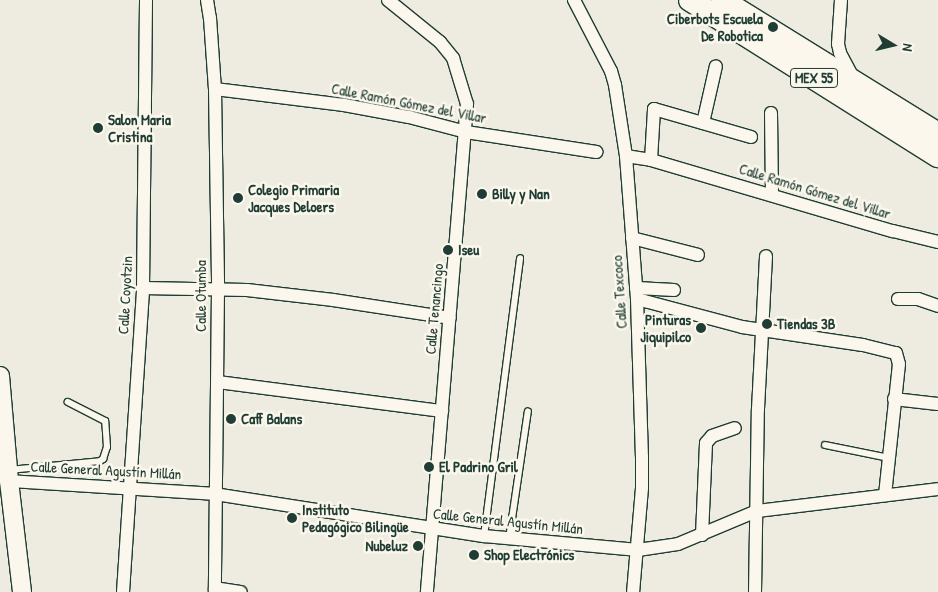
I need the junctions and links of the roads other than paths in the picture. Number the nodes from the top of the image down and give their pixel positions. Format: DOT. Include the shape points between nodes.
graph roads {
  1 [pos="146,0"];
  2 [pos="206,0"];
  3 [pos="388,0"];
  4 [pos="407,0"];
  5 [pos="574,0"];
  6 [pos="690,0"];
  7 [pos="722,0"];
  8 [pos="841,0"];
  9 [pos="406,14"];
  10 [pos="716,66"];
  11 [pos="857,84"];
  12 [pos="215,89"];
  13 [pos="771,113"];
  14 [pos="703,123"];
  15 [pos="466,132"];
  16 [pos="938,134"];
  17 [pos="751,137"];
  18 [pos="596,152"];
  19 [pos="626,156"];
  20 [pos="938,156"];
  21 [pos="651,160"];
  22 [pos="772,194"];
  23 [pos="632,238"];
  24 [pos="938,242"];
  25 [pos="698,255"];
  26 [pos="766,256"];
  27 [pos="520,258"];
  28 [pos="142,288"];
  29 [pos="218,289"];
  30 [pos="674,290"];
  31 [pos="637,294"];
  32 [pos="898,299"];
  33 [pos="938,306"];
  34 [pos="450,318"];
  35 [pos="763,331"];
  36 [pos="0,376"];
  37 [pos="218,382"];
  38 [pos="894,399"];
  39 [pos="68,402"];
  40 [pos="938,404"];
  41 [pos="442,411"];
  42 [pos="528,412"];
  43 [pos="735,428"];
  44 [pos="825,445"];
  45 [pos="889,458"];
  46 [pos="7,486"];
  47 [pos="128,487"];
  48 [pos="938,489"];
  49 [pos="216,494"];
  50 [pos="885,495"];
  51 [pos="757,511"];
  52 [pos="432,529"];
  53 [pos="702,535"];
  54 [pos="484,536"];
  55 [pos="509,538"];
  56 [pos="638,550"];
  57 [pos="215,590"];
  58 [pos="22,592"];
  59 [pos="122,592"];
  60 [pos="241,592"];
  61 [pos="427,592"];
  62 [pos="633,592"];
  63 [pos="755,592"];
  1 -- 28 [label="street, Calle Coyotzin"];
  2 -- 12 [label="street, Calle Otumba"];
  3 -- 9 [label="street, Calle Tenancingo"];
  4 -- 9 [label="street"];
  5 -- 19 [label="street, Calle Texcoco" via="615,85"];
  6 -- 20 [label="highway, MEX 55"];
  7 -- 11 [label="highway, MEX 55"];
  8 -- 11 [label="street" via="838,44"];
  9 -- 15 [label="street, Calle Tenancingo" via="440,42 453,58 467,104"];
  10 -- 14 [label="street"];
  11 -- 16 [label="highway, MEX 55"];
  12 -- 15 [label="street, Calle Ramón Gómez del Villar" via="344,105"];
  12 -- 29 [label="street, Calle Otumba"];
  13 -- 22 [label="street"];
  14 -- 17 [label="street"];
  14 -- 21 [label="street" via="654,109"];
  15 -- 18 [label="street, Calle Ramón Gómez del Villar"];
  15 -- 34 [label="street, Calle Tenancingo"];
  19 -- 21 [label="street, Calle Ramón Gómez del Villar"];
  19 -- 23 [label="street, Calle Texcoco"];
  21 -- 22 [label="street, Calle Ramón Gómez del Villar"];
  22 -- 24 [label="street, Calle Ramón Gómez del Villar"];
  23 -- 25 [label="street"];
  23 -- 31 [label="street, Calle Texcoco"];
  26 -- 35 [label="street"];
  27 -- 54 [label="lane"];
  28 -- 29 [label="street"];
  28 -- 47 [label="street, Calle Coyotzin"];
  29 -- 34 [label="street" via="333,300"];
  29 -- 37 [label="street, Calle Otumba"];
  30 -- 31 [label="street"];
  31 -- 35 [label="street"];
  31 -- 56 [label="street, Calle Texcoco" via="642,464"];
  32 -- 33 [label="street" via="918,299"];
  34 -- 41 [label="street, Calle Tenancingo"];
  35 -- 38 [label="street" via="892,351 899,357"];
  35 -- 51 [label="street"];
  36 -- 46 [label="main road"];
  37 -- 41 [label="street"];
  37 -- 49 [label="street, Calle Otumba"];
  38 -- 40 [label="street"];
  38 -- 45 [label="street"];
  39 -- 46 [label="lane" via="105,421 107,447 103,459"];
  41 -- 52 [label="street, Calle Tenancingo"];
  42 -- 55 [label="lane"];
  43 -- 53 [label="street" via="712,436 706,443"];
  44 -- 45 [label="lane"];
  45 -- 50 [label="street"];
  46 -- 47 [label="street, Calle General Agustín Millán"];
  46 -- 58 [label="main road"];
  47 -- 49 [label="street, Calle General Agustín Millán"];
  47 -- 59 [label="street, Calle Coyotzin"];
  48 -- 50 [label="street, Calle General Agustín Millán"];
  49 -- 52 [label="street, Calle General Agustín Millán"];
  49 -- 57 [label="street, Calle Otumba"];
  50 -- 51 [label="street, Calle General Agustín Millán"];
  51 -- 53 [label="street, Calle General Agustín Millán"];
  51 -- 63 [label="street"];
  52 -- 54 [label="street, Calle General Agustín Millán"];
  52 -- 61 [label="street, Calle Tenancingo"];
  53 -- 56 [label="street, Calle General Agustín Millán" via="678,544"];
  54 -- 55 [label="street, Calle General Agustín Millán"];
  55 -- 56 [label="street, Calle General Agustín Millán"];
  56 -- 62 [label="street, Calle Texcoco"];
  57 -- 60 [label="street"];
}
